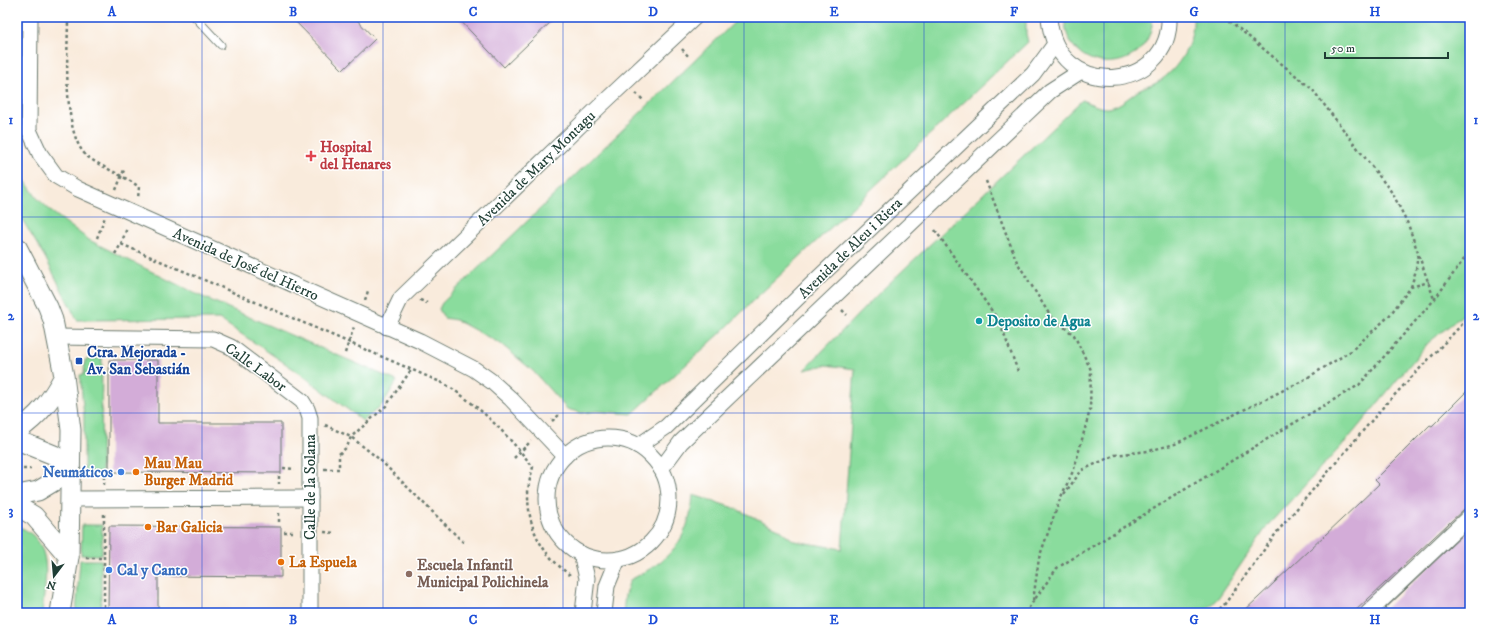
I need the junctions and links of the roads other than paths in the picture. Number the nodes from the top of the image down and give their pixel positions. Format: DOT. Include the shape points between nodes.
graph roads {
  1 [pos="30,17"];
  2 [pos="195,17"];
  3 [pos="695,17"];
  4 [pos="1049,17"];
  5 [pos="1169,17"];
  6 [pos="1055,44"];
  7 [pos="220,45"];
  8 [pos="1081,71"];
  9 [pos="17,247"];
  10 [pos="387,327"];
  11 [pos="55,337"];
  12 [pos="64,376"];
  13 [pos="308,413"];
  14 [pos="17,431"];
  15 [pos="17,440"];
  16 [pos="638,446"];
  17 [pos="565,456"];
  18 [pos="662,469"];
  19 [pos="71,471"];
  20 [pos="17,495"];
  21 [pos="310,498"];
  22 [pos="70,499"];
  23 [pos="17,506"];
  24 [pos="1470,516"];
  25 [pos="581,554"];
  26 [pos="75,557"];
  27 [pos="618,559"];
  28 [pos="60,613"];
  29 [pos="310,613"];
  30 [pos="583,613"];
  31 [pos="604,613"];
  32 [pos="1368,613"];
  1 -- 10 [label="street, Avenida de José del Hierro" via="29,130 40,154 56,176 78,189"];
  2 -- 7 [label="lane"];
  3 -- 10 [label="street, Avenida de Mary Montagu" via="401,298"];
  4 -- 6 [label="street"];
  5 -- 8 [label="street" via="1165,40 1157,55 1145,67 1130,75 1114,78 1097,77"];
  6 -- 8 [label="street" via="1062,55"];
  6 -- 16 [label="street, Avenida de Aleu i Riera" via="1033,74 814,281 666,427"];
  8 -- 18 [label="street, Avenida de Aleu i Riera" via="1050,91 836,294 681,442"];
  9 -- 11 [label="street" via="48,307"];
  10 -- 17 [label="street, Avenida de José del Hierro" via="474,369 511,399"];
  11 -- 12 [label="street"];
  11 -- 13 [label="street, Calle Labor" via="213,339 231,348 302,401"];
  12 -- 14 [label="street" via="53,397 37,416"];
  12 -- 19 [label="street" via="72,430"];
  13 -- 21 [label="street, Calle de la Solana"];
  15 -- 19 [label="street" via="54,455"];
  16 -- 17 [label="street" via="613,438 600,438 575,447"];
  16 -- 18 [label="street"];
  17 -- 25 [label="street" via="552,474 547,497 548,509 556,531 571,548"];
  18 -- 27 [label="street" via="669,491 664,524 646,547"];
  19 -- 20 [label="street" via="43,488"];
  19 -- 22 [label="street"];
  21 -- 22 [label="street"];
  21 -- 29 [label="street, Calle de la Solana"];
  22 -- 26 [label="street"];
  23 -- 26 [label="street" via="25,509"];
  24 -- 32 [label="street"];
  25 -- 27 [label="street" via="599,559"];
  25 -- 30 [label="street" via="586,584"];
  26 -- 28 [label="street"];
  27 -- 31 [label="street" via="607,586"];
}
